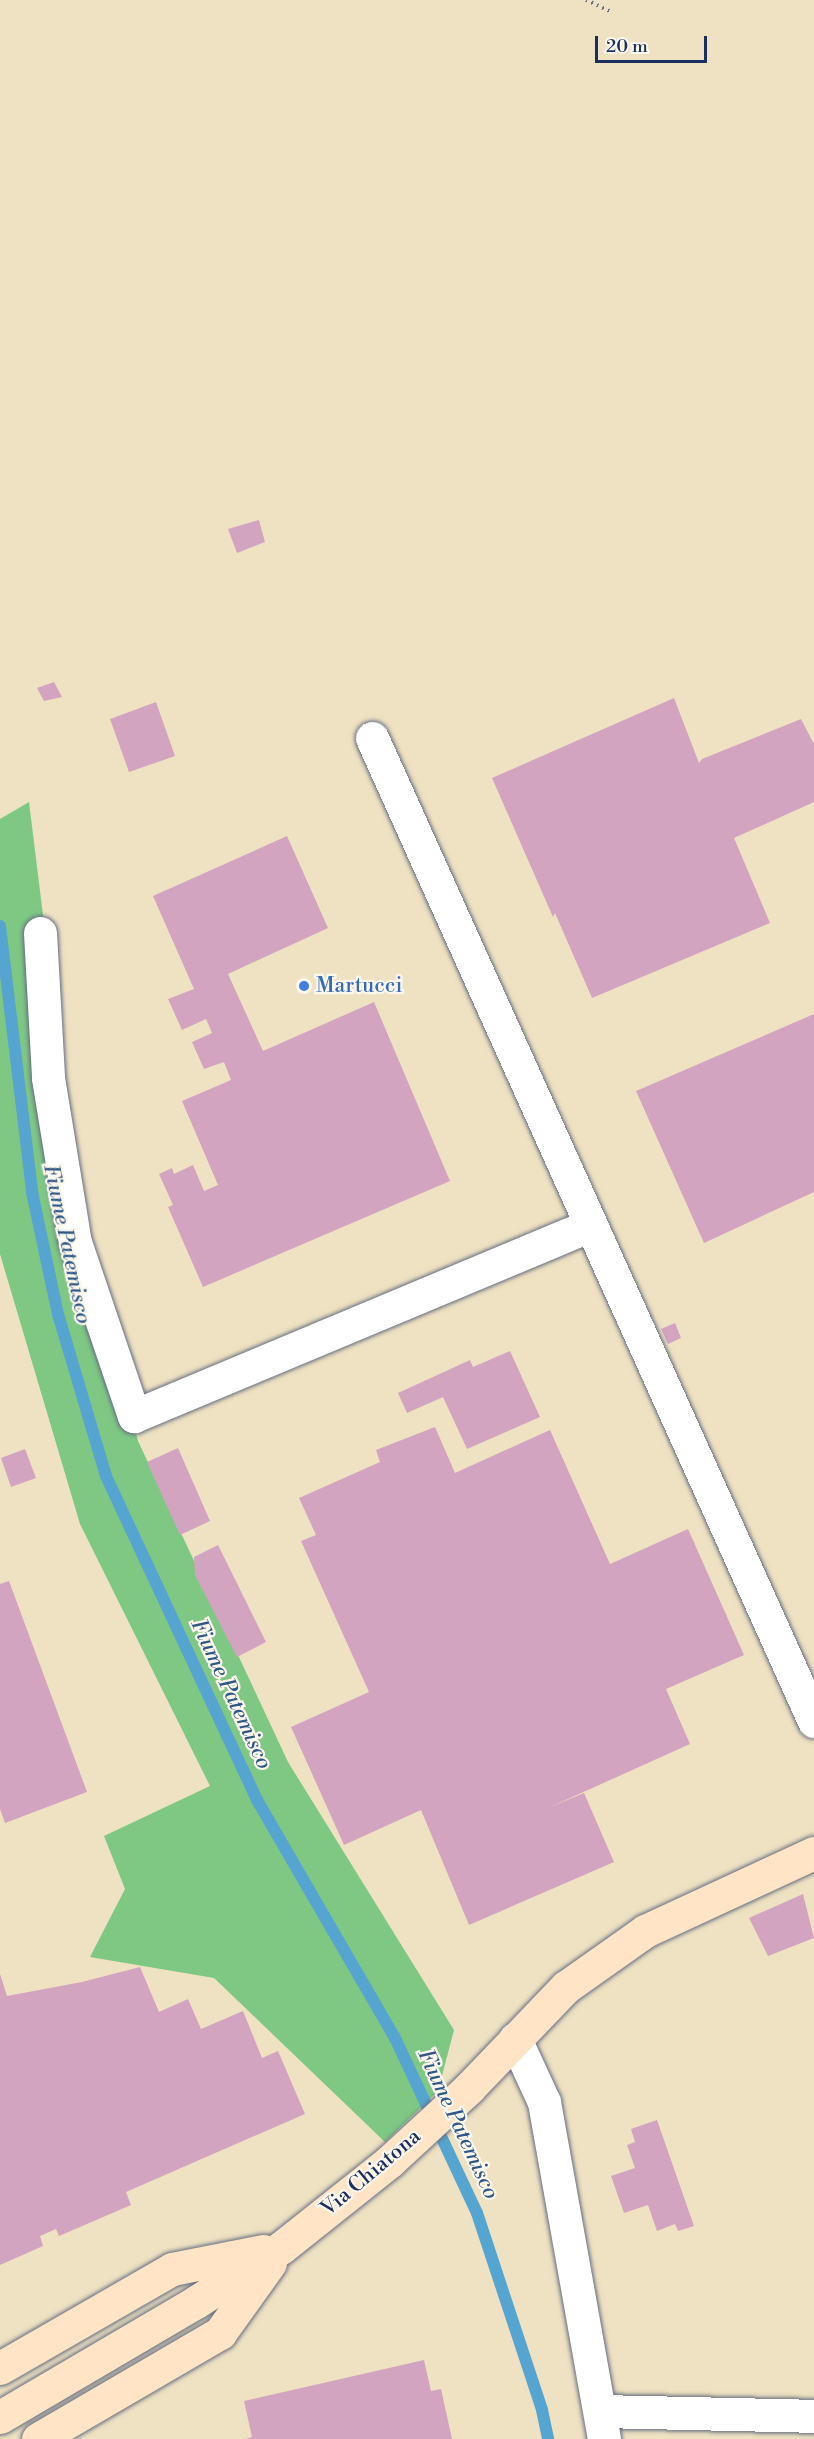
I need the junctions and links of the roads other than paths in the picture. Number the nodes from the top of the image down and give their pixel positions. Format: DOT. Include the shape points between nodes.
graph roads {
  1 [pos="372,738"];
  2 [pos="40,933"];
  3 [pos="591,1225"];
  4 [pos="814,1721"];
  5 [pos="814,1854"];
  6 [pos="515,2039"];
  7 [pos="282,2247"];
  8 [pos="0,2368"];
  9 [pos="814,2416"];
  10 [pos="0,2417"];
  11 [pos="602,2425"];
  12 [pos="38,2439"];
  1 -- 3 [label="street"];
  2 -- 3 [label="street" via="48,1078 75,1242 134,1416"];
  3 -- 4 [label="street"];
  5 -- 6 [label="main road, Via Chiatona" via="645,1931 566,1987"];
  6 -- 7 [label="main road, Via Chiatona" via="390,2161"];
  6 -- 11 [label="street" via="544,2102"];
  7 -- 8 [label="main road" via="172,2270"];
  7 -- 10 [label="main road, Via Chiatona"];
  7 -- 12 [label="main road" via="220,2333"];
  9 -- 11 [label="street"];
}
